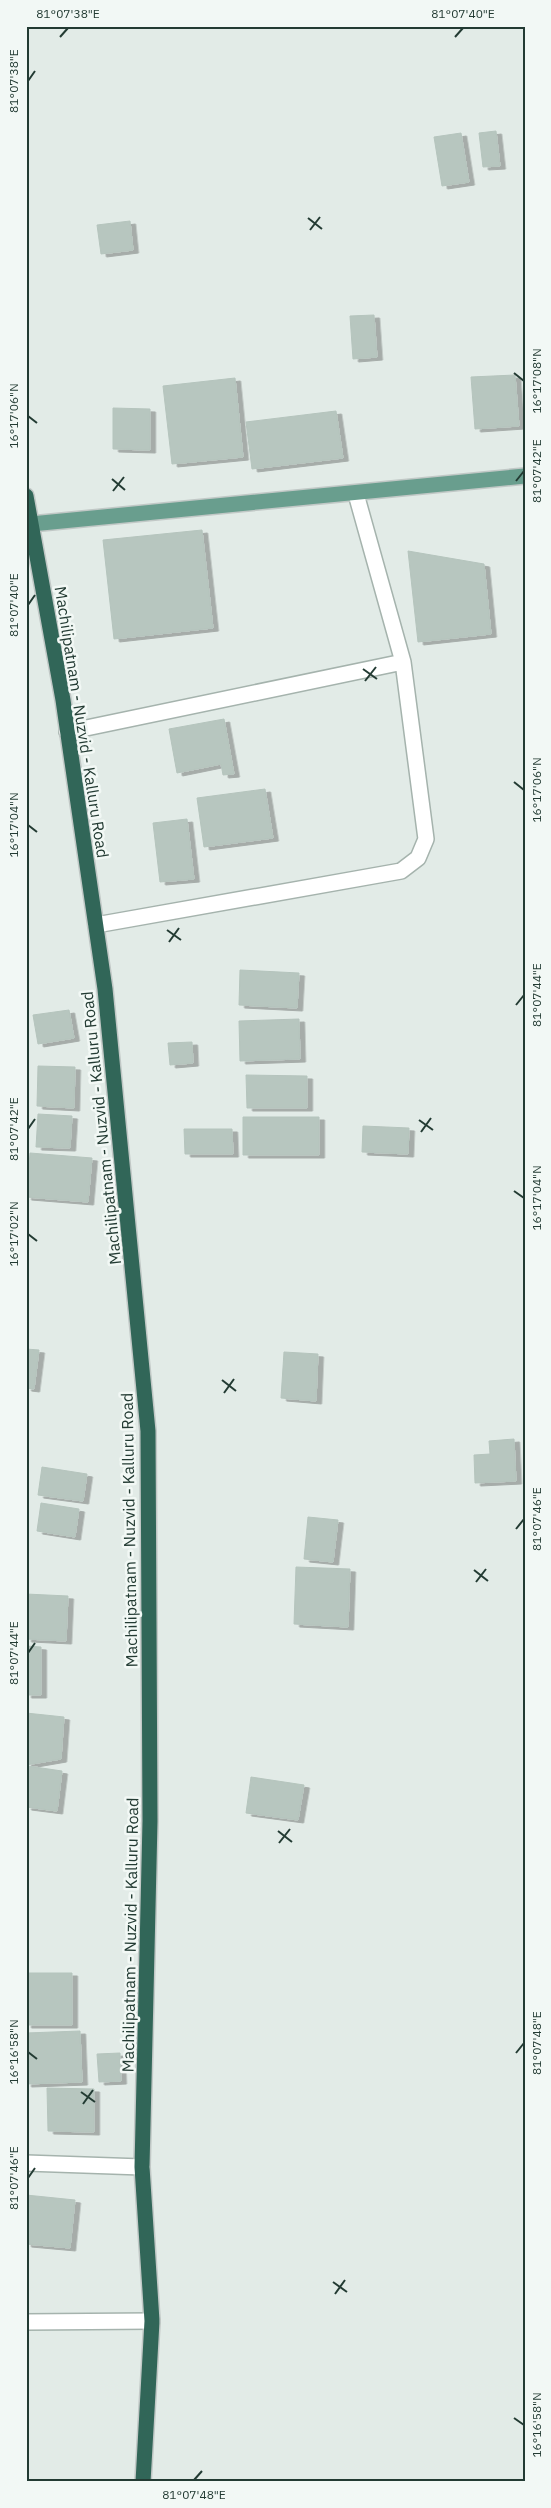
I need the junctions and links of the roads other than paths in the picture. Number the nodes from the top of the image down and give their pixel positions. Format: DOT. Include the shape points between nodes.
graph roads {
  1 [pos="525,476"];
  2 [pos="356,494"];
  3 [pos="26,496"];
  4 [pos="31,524"];
  5 [pos="403,662"];
  6 [pos="68,732"];
  7 [pos="96,925"];
  8 [pos="26,2163"];
  9 [pos="142,2167"];
  10 [pos="152,2321"];
  11 [pos="26,2322"];
  12 [pos="143,2482"];
  1 -- 2 [label="main road"];
  2 -- 4 [label="main road"];
  2 -- 5 [label="street"];
  3 -- 4 [label="highway, Machilipatnam - Nuzvid - Kalluru Road"];
  4 -- 6 [label="highway, Machilipatnam - Nuzvid - Kalluru Road"];
  5 -- 6 [label="street"];
  5 -- 7 [label="street" via="426,839 418,858 401,870"];
  6 -- 7 [label="highway, Machilipatnam - Nuzvid - Kalluru Road"];
  7 -- 9 [label="highway, Machilipatnam - Nuzvid - Kalluru Road" via="148,1431 150,1821"];
  8 -- 9 [label="street"];
  9 -- 10 [label="highway, Machilipatnam - Nuzvid - Kalluru Road"];
  10 -- 11 [label="street"];
  10 -- 12 [label="highway, Machilipatnam - Nuzvid - Kalluru Road"];
}
